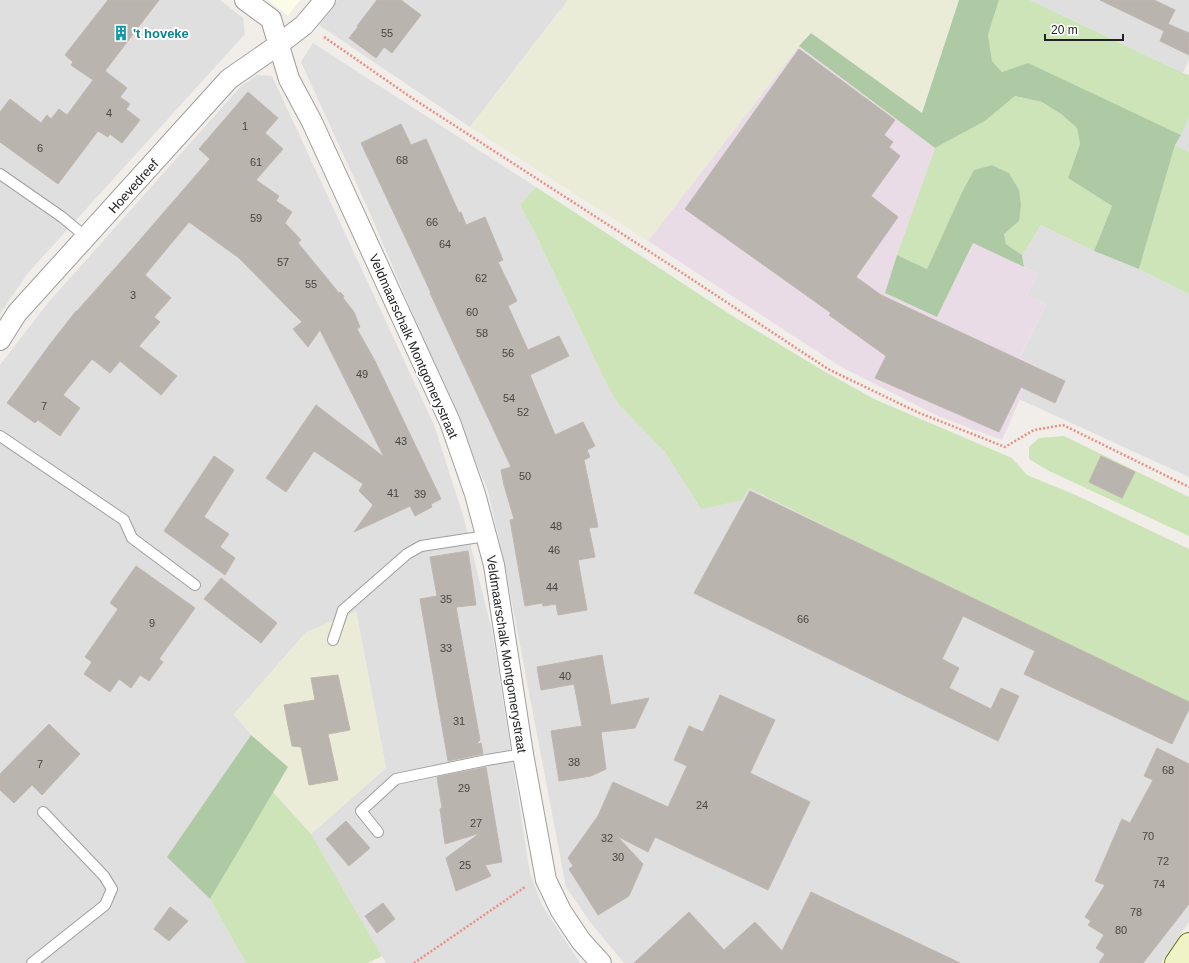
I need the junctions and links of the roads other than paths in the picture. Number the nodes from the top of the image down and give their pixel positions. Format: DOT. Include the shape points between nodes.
graph roads {
  1 [pos="245,0"];
  2 [pos="324,0"];
  3 [pos="278,45"];
  4 [pos="0,174"];
  5 [pos="86,237"];
  6 [pos="0,340"];
  7 [pos="0,436"];
  8 [pos="486,536"];
  9 [pos="195,585"];
  10 [pos="333,640"];
  11 [pos="523,754"];
  12 [pos="43,812"];
  13 [pos="378,832"];
  14 [pos="1189,944"];
  15 [pos="32,963"];
  16 [pos="601,963"];
  17 [pos="1176,963"];
  1 -- 3 [label="street, Veldmaarschalk Montgomerystraat" via="271,19"];
  2 -- 3 [label="street, Hoevedreef" via="304,25"];
  3 -- 5 [label="street, Hoevedreef" via="229,79"];
  3 -- 8 [label="street, Veldmaarschalk Montgomerystraat" via="289,79 312,122 450,422 475,494"];
  4 -- 5 [label="lane"];
  5 -- 6 [label="street, Hoevedreef" via="18,313"];
  7 -- 9 [label="lane" via="124,520 132,538"];
  8 -- 10 [label="lane" via="420,546 407,554 343,610"];
  8 -- 11 [label="street, Veldmaarschalk Montgomerystraat" via="494,565"];
  11 -- 13 [label="lane" via="396,778 361,811"];
  11 -- 16 [label="street, Veldmaarschalk Montgomerystraat" via="546,880 561,911 581,941"];
  12 -- 15 [label="lane" via="104,876 112,889 105,905"];
  14 -- 17 [label="street"];
}
